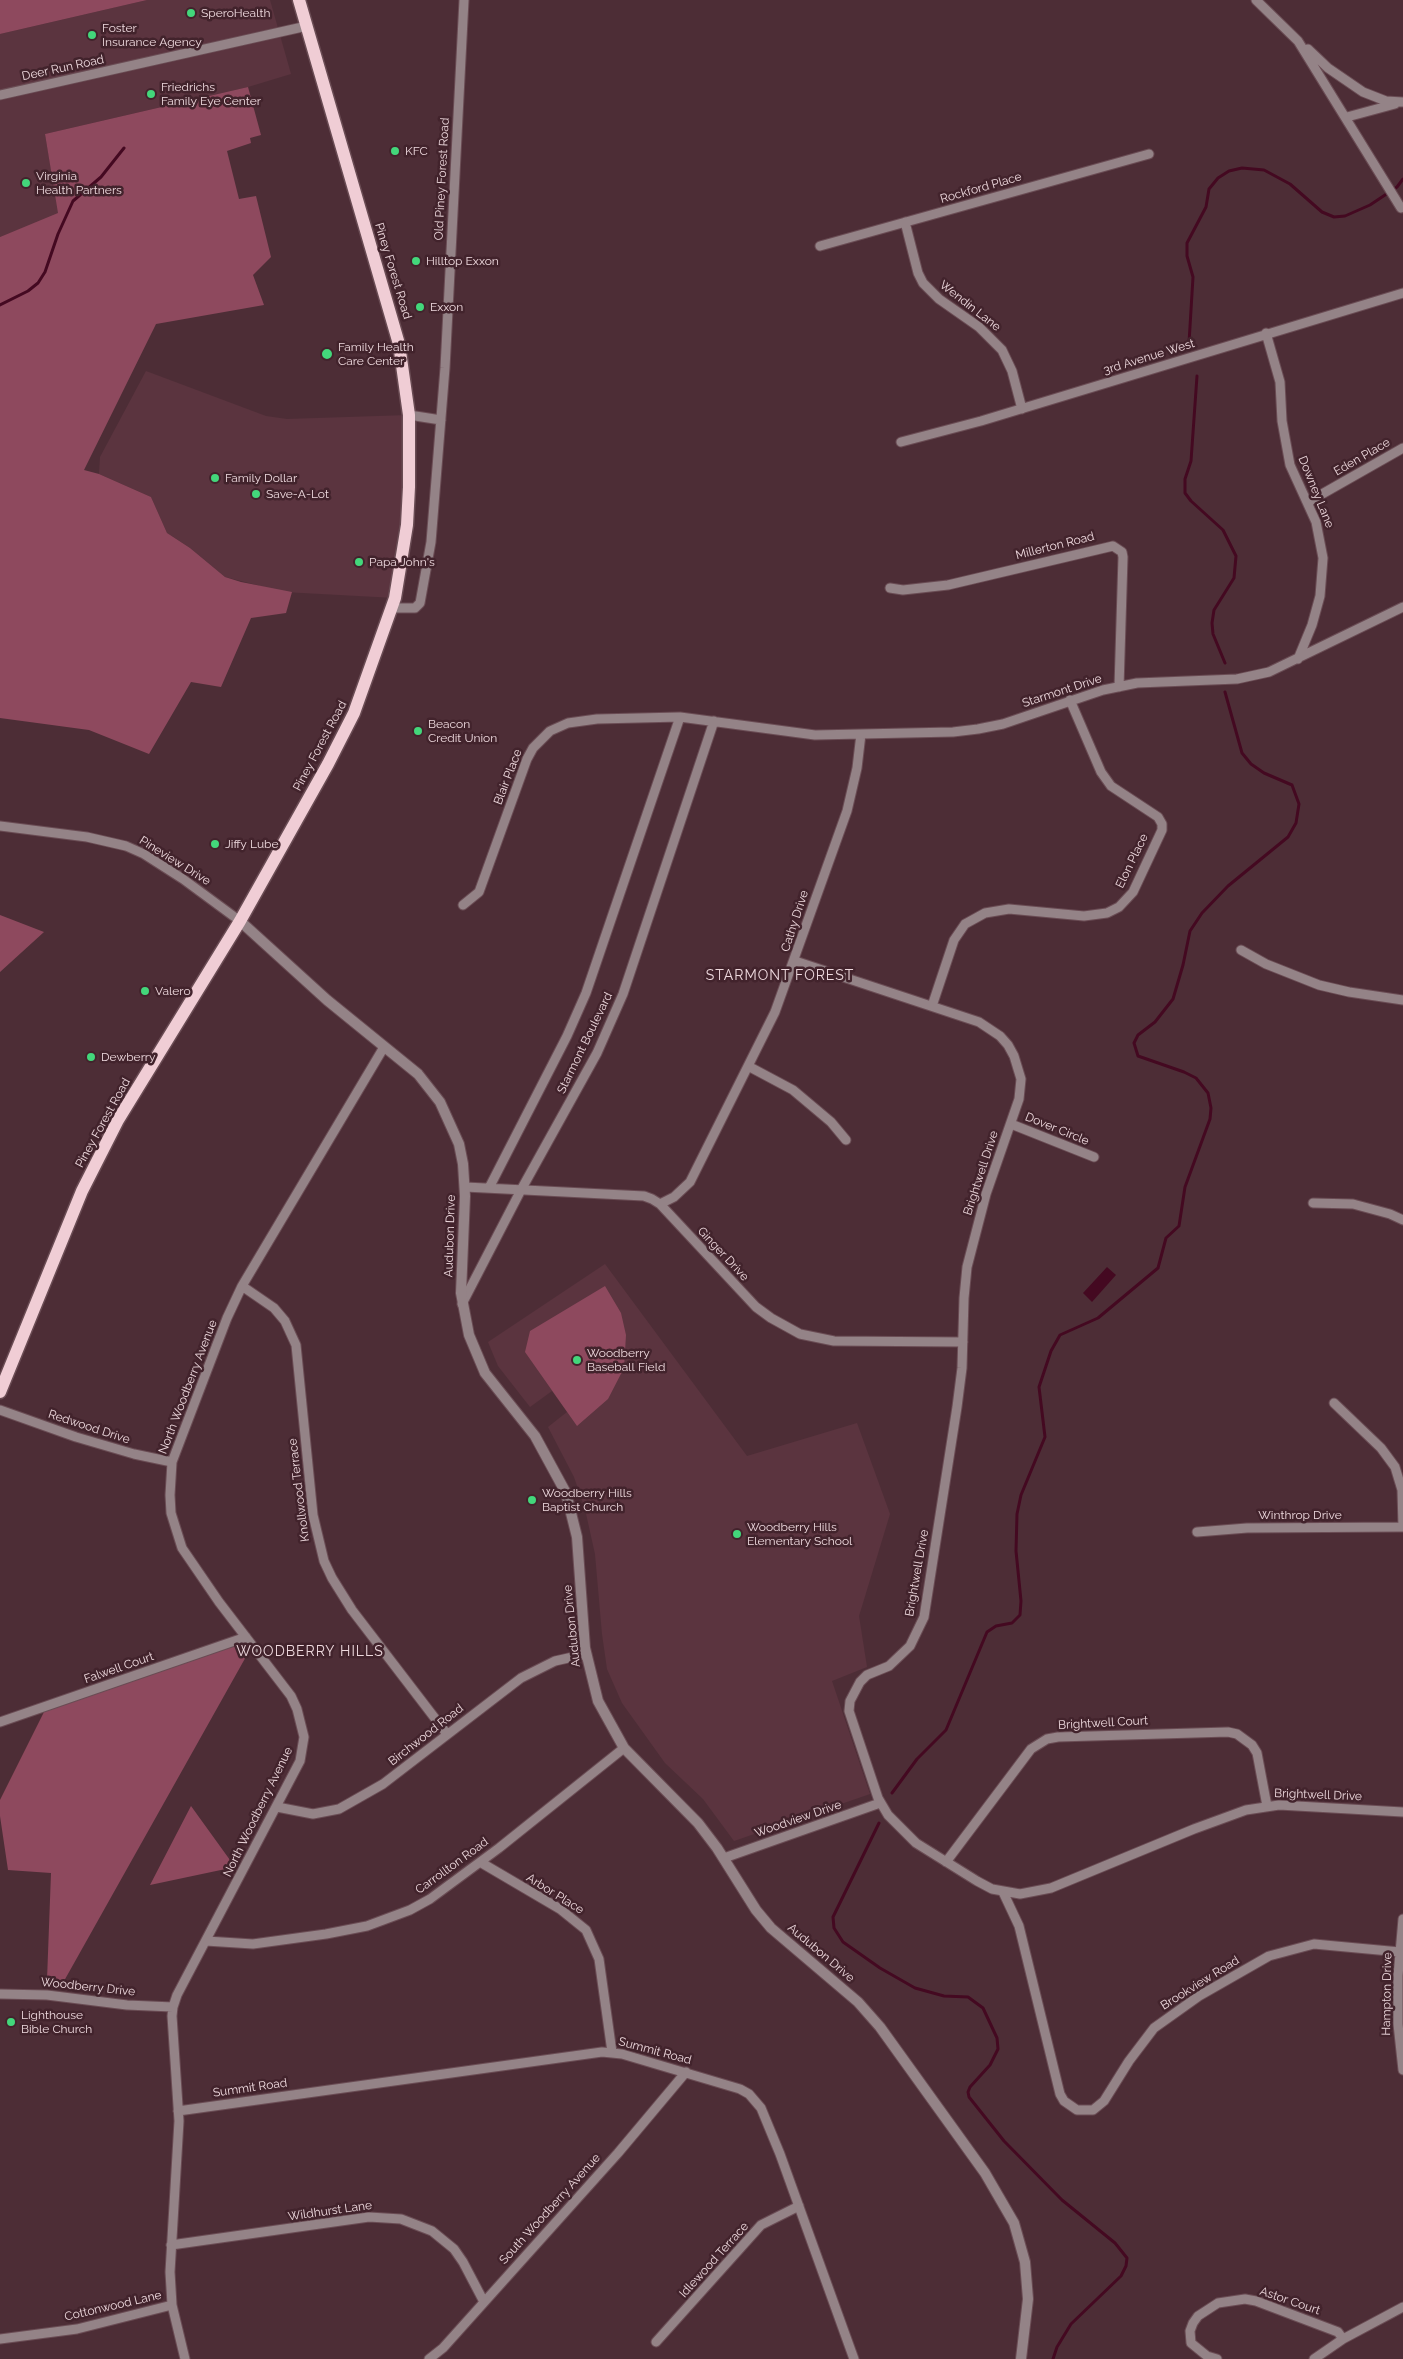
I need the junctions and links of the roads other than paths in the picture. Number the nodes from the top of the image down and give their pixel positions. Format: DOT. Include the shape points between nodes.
graph roads {
  1 [pos="299,0"];
  2 [pos="464,0"];
  3 [pos="1256,0"];
  4 [pos="307,26"];
  5 [pos="1298,40"];
  6 [pos="0,95"];
  7 [pos="1402,102"];
  8 [pos="1347,117"];
  9 [pos="1149,154"];
  10 [pos="1399,206"];
  11 [pos="905,222"];
  12 [pos="820,246"];
  13 [pos="1403,293"];
  14 [pos="1266,334"];
  15 [pos="1022,409"];
  16 [pos="409,414"];
  17 [pos="441,420"];
  18 [pos="901,442"];
  19 [pos="1403,448"];
  20 [pos="1308,502"];
  21 [pos="890,588"];
  22 [pos="391,608"];
  23 [pos="1403,608"];
  24 [pos="1298,659"];
  25 [pos="1118,686"];
  26 [pos="1070,700"];
  27 [pos="680,718"];
  28 [pos="714,721"];
  29 [pos="861,734"];
  30 [pos="0,826"];
  31 [pos="464,905"];
  32 [pos="240,921"];
  33 [pos="1241,950"];
  34 [pos="795,961"];
  35 [pos="1403,1000"];
  36 [pos="932,1006"];
  37 [pos="384,1047"];
  38 [pos="748,1066"];
  39 [pos="1011,1124"];
  40 [pos="846,1140"];
  41 [pos="1094,1157"];
  42 [pos="464,1187"];
  43 [pos="489,1188"];
  44 [pos="521,1190"];
  45 [pos="1312,1203"];
  46 [pos="660,1204"];
  47 [pos="1403,1220"];
  48 [pos="242,1286"];
  49 [pos="462,1304"];
  50 [pos="963,1342"];
  51 [pos="0,1392"];
  52 [pos="1334,1403"];
  53 [pos="0,1410"];
  54 [pos="172,1462"];
  55 [pos="1403,1526"];
  56 [pos="1196,1532"];
  57 [pos="246,1637"];
  58 [pos="586,1654"];
  59 [pos="0,1722"];
  60 [pos="447,1734"];
  61 [pos="624,1748"];
  62 [pos="880,1803"];
  63 [pos="1267,1806"];
  64 [pos="277,1807"];
  65 [pos="1403,1812"];
  66 [pos="724,1858"];
  67 [pos="480,1862"];
  68 [pos="946,1862"];
  69 [pos="1003,1892"];
  70 [pos="1403,1919"];
  71 [pos="206,1941"];
  72 [pos="1400,1952"];
  73 [pos="0,1994"];
  74 [pos="173,2007"];
  75 [pos="612,2052"];
  76 [pos="1403,2070"];
  77 [pos="686,2072"];
  78 [pos="178,2111"];
  79 [pos="799,2206"];
  80 [pos="171,2246"];
  81 [pos="484,2302"];
  82 [pos="172,2305"];
  83 [pos="1403,2306"];
  84 [pos="0,2339"];
  85 [pos="1343,2339"];
  86 [pos="656,2342"];
  87 [pos="185,2359"];
  88 [pos="428,2359"];
  89 [pos="854,2359"];
  90 [pos="1020,2359"];
  91 [pos="1217,2359"];
  92 [pos="1314,2359"];
  1 -- 4 [label="main road, Piney Forest Road"];
  2 -- 17 [label="street, Old Piney Forest Road"];
  3 -- 5 [label="street"];
  4 -- 6 [label="street, Deer Run Road"];
  4 -- 16 [label="main road, Piney Forest Road" via="398,336"];
  5 -- 7 [label="street" via="1328,68 1363,92 1386,101"];
  5 -- 8 [label="street"];
  7 -- 8 [label="street"];
  8 -- 10 [label="street"];
  9 -- 11 [label="street, Rockford Place"];
  11 -- 12 [label="street, Rockford Place"];
  11 -- 15 [label="street, Wendin Lane" via="923,283 939,299 979,326 998,345 1008,361"];
  13 -- 14 [label="street, 3rd Avenue West"];
  14 -- 15 [label="street, 3rd Avenue West"];
  14 -- 20 [label="street, Downey Lane" via="1280,382 1287,450 1297,482"];
  15 -- 18 [label="street, 3rd Avenue West"];
  16 -- 17 [label="street"];
  16 -- 22 [label="main road, Piney Forest Road" via="407,525"];
  17 -- 22 [label="street, Old Piney Forest Road" via="431,542 420,603 415,608"];
  19 -- 20 [label="street, Eden Place"];
  20 -- 24 [label="street, Downey Lane" via="1320,537 1323,574 1316,613"];
  21 -- 25 [label="street, Millerton Road" via="948,586 1113,546 1122,552 1123,558"];
  22 -- 32 [label="main road, Piney Forest Road" via="354,713"];
  23 -- 24 [label="street, Starmont Drive"];
  24 -- 25 [label="street, Starmont Drive" via="1269,672 1237,679 1137,682"];
  25 -- 26 [label="street, Starmont Drive"];
  26 -- 29 [label="street, Starmont Drive" via="1003,724 978,729"];
  26 -- 36 [label="street, Elon Place" via="1101,772 1111,786 1158,817 1162,830 1133,892 1108,913 1084,916 1004,909 985,913 965,924 954,940"];
  27 -- 28 [label="street, Blair Place"];
  27 -- 31 [label="street, Blair Place" via="597,719 568,723 550,731 527,759 479,892"];
  27 -- 43 [label="street, Starmont Boulevard" via="586,993"];
  28 -- 29 [label="street, Starmont Drive" via="815,735"];
  28 -- 44 [label="street, Starmont Boulevard" via="624,994 597,1053"];
  29 -- 34 [label="street, Cathy Drive" via="847,811"];
  30 -- 32 [label="street, Pineview Drive" via="87,837 126,846 183,879"];
  32 -- 37 [label="street, Audubon Drive"];
  32 -- 51 [label="main road, Piney Forest Road" via="118,1120 45,1278"];
  33 -- 35 [label="street" via="1266,964 1319,984"];
  34 -- 36 [label="street, Brightwell Drive"];
  34 -- 38 [label="street, Cathy Drive" via="775,1012"];
  36 -- 39 [label="street, Brightwell Drive" via="979,1022 1008,1045 1021,1078 1019,1099"];
  37 -- 42 [label="street, Audubon Drive" via="418,1074 440,1102 458,1144"];
  37 -- 48 [label="street, North Woodberry Avenue"];
  38 -- 40 [label="street" via="793,1090 831,1122"];
  38 -- 46 [label="street, Cathy Drive" via="690,1182"];
  39 -- 41 [label="street, Dover Circle"];
  39 -- 50 [label="street, Brightwell Drive" via="986,1194 967,1267"];
  42 -- 43 [label="street, Ginger Drive"];
  42 -- 49 [label="street, Audubon Drive"];
  43 -- 44 [label="street, Ginger Drive"];
  44 -- 46 [label="street, Ginger Drive" via="644,1196"];
  44 -- 49 [label="street, Starmont Boulevard"];
  45 -- 47 [label="street" via="1353,1204"];
  46 -- 50 [label="street, Ginger Drive" via="756,1307 800,1334 834,1341"];
  48 -- 54 [label="street, North Woodberry Avenue"];
  48 -- 60 [label="street, Knollwood Terrace" via="274,1308 285,1321 296,1345 313,1515 318,1543 328,1570 372,1637"];
  49 -- 58 [label="street, Audubon Drive" via="468,1335 485,1373 535,1436 566,1494 577,1537"];
  50 -- 62 [label="street, Brightwell Drive" via="957,1407 924,1617 910,1646 889,1666 867,1675 850,1702 850,1711"];
  52 -- 55 [label="street" via="1381,1448 1395,1467 1402,1490"];
  53 -- 54 [label="street, Redwood Drive" via="76,1437"];
  54 -- 57 [label="street, North Woodberry Avenue" via="171,1513 182,1548"];
  55 -- 56 [label="street, Winthrop Drive" via="1247,1528"];
  57 -- 59 [label="street, Falwell Court"];
  57 -- 64 [label="street, North Woodberry Avenue" via="290,1696 302,1725 300,1761"];
  58 -- 60 [label="street, Birchwood Road" via="555,1661 521,1678"];
  58 -- 61 [label="street, Audubon Drive" via="598,1701"];
  60 -- 64 [label="street, Birchwood Road" via="383,1784 338,1809 313,1814"];
  61 -- 66 [label="street, Audubon Drive" via="698,1824"];
  61 -- 67 [label="street, Carrollton Road"];
  62 -- 66 [label="street, Woodview Drive"];
  62 -- 68 [label="street, Brightwell Drive" via="899,1828"];
  63 -- 65 [label="street, Brightwell Drive"];
  63 -- 68 [label="street, Brightwell Court" via="1257,1753 1237,1734 1058,1737 1048,1739 1032,1750"];
  63 -- 69 [label="street, Brightwell Drive" via="1194,1829 1051,1888 1020,1894"];
  64 -- 71 [label="street, North Woodberry Avenue"];
  66 -- 90 [label="street, Audubon Drive" via="742,1890 771,1928 858,2002 880,2027 1001,2198 1019,2239 1027,2277 1028,2307"];
  67 -- 71 [label="street, Carrollton Road" via="430,1899 367,1926 253,1944"];
  67 -- 75 [label="street, Arbor Place" via="560,1910 586,1930 602,1976"];
  68 -- 69 [label="street, Brightwell Drive"];
  69 -- 72 [label="street, Brookview Road" via="1020,1926 1060,2094 1070,2107 1077,2110 1093,2110 1104,2102 1154,2028 1199,1996 1269,1956 1314,1944"];
  70 -- 72 [label="street, Hampton Drive"];
  71 -- 74 [label="street, North Woodberry Avenue"];
  72 -- 76 [label="street, Hampton Drive" via="1398,2024"];
  73 -- 74 [label="street, Woodberry Drive" via="47,1994 127,2005"];
  74 -- 78 [label="street"];
  75 -- 77 [label="street, Summit Road"];
  75 -- 78 [label="street, Summit Road"];
  77 -- 79 [label="street, Summit Road" via="740,2089 756,2101"];
  77 -- 81 [label="street, South Woodberry Avenue"];
  78 -- 80 [label="street"];
  79 -- 86 [label="street, Idlewood Terrace" via="762,2225"];
  79 -- 89 [label="street, Summit Road"];
  80 -- 81 [label="street, Wildhurst Lane" via="369,2217 401,2219 432,2232 454,2249"];
  80 -- 82 [label="street"];
  81 -- 88 [label="street, South Woodberry Avenue"];
  82 -- 84 [label="street, Cottonwood Lane" via="77,2329"];
  82 -- 87 [label="street"];
  83 -- 85 [label="street"];
  85 -- 91 [label="street, Astor Court" via="1338,2332 1326,2326 1256,2301 1236,2299 1208,2308 1198,2316 1190,2331 1191,2343 1196,2349"];
  85 -- 92 [label="street"];
}
